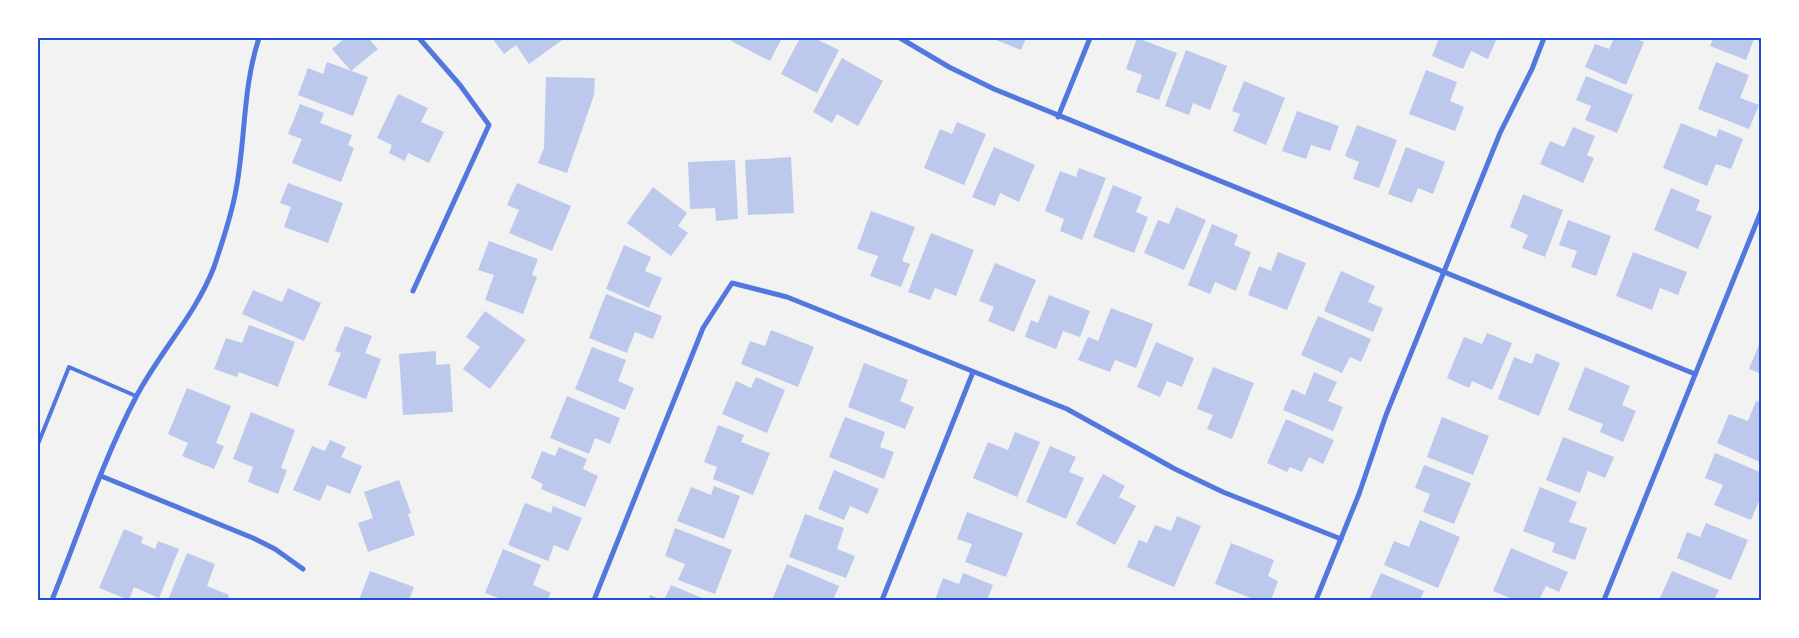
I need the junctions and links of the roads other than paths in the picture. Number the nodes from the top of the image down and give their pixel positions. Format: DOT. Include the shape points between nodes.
graph roads {
  1 [pos="259,38"];
  2 [pos="419,38"];
  3 [pos="900,38"];
  4 [pos="1090,38"];
  5 [pos="1544,38"];
  6 [pos="1058,117"];
  7 [pos="1762,209"];
  8 [pos="1443,272"];
  9 [pos="413,291"];
  10 [pos="973,372"];
  11 [pos="1695,374"];
  12 [pos="136,396"];
  13 [pos="38,444"];
  14 [pos="101,476"];
  15 [pos="1341,539"];
  16 [pos="302,569"];
  17 [pos="52,600"];
  18 [pos="594,600"];
  19 [pos="882,600"];
  20 [pos="1316,600"];
  21 [pos="1604,600"];
  1 -- 12 [label="street" via="246,90 236,194 227,230 193,307"];
  2 -- 9 [label="street" via="489,125"];
  3 -- 6 [label="street" via="986,86"];
  4 -- 6 [label="street"];
  5 -- 8 [label="street" via="1500,132"];
  6 -- 8 [label="street"];
  7 -- 11 [label="street"];
  8 -- 11 [label="street"];
  8 -- 15 [label="street"];
  10 -- 15 [label="street" via="1067,409 1175,470 1223,492"];
  10 -- 18 [label="street" via="787,296 732,282 703,328"];
  10 -- 19 [label="street"];
  11 -- 21 [label="street"];
  12 -- 13 [label="lane" via="69,367"];
  12 -- 14 [label="street"];
  14 -- 16 [label="street" via="253,538"];
  14 -- 17 [label="street"];
  15 -- 20 [label="street"];
}
